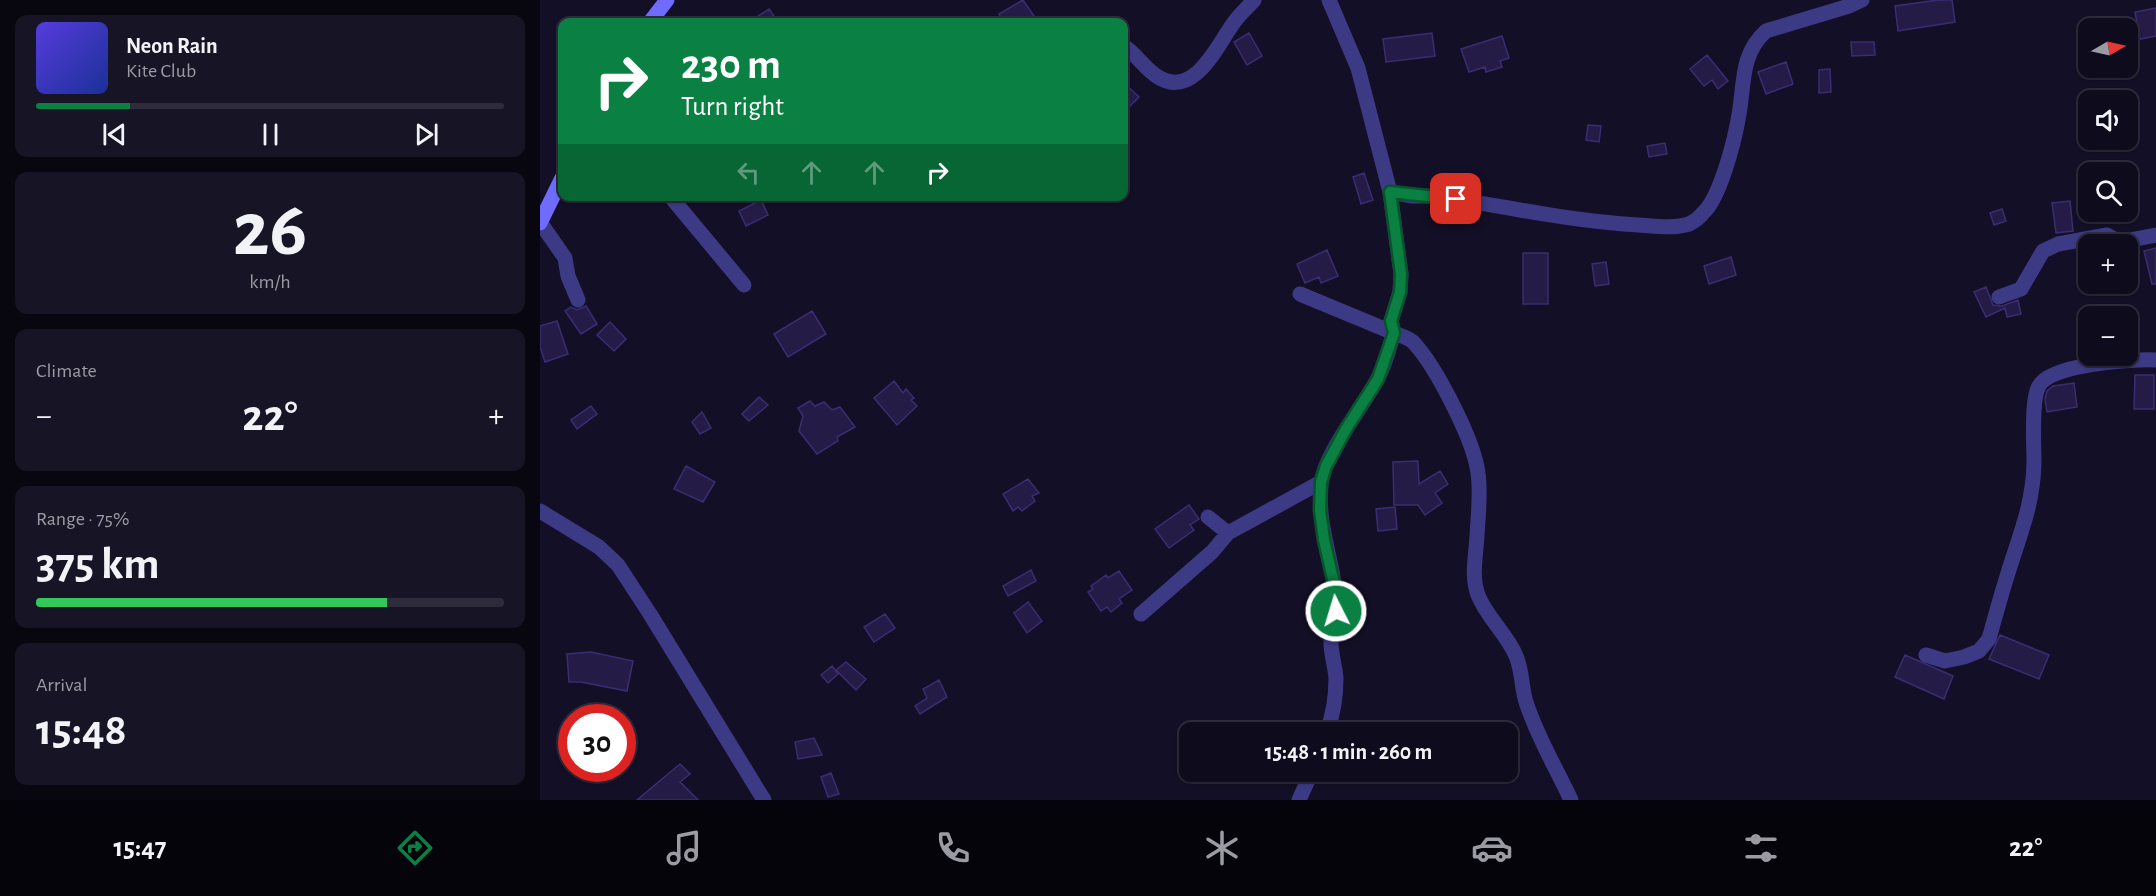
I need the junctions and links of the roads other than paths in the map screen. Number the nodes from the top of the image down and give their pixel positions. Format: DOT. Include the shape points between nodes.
graph roads {
  1 [pos="667,0"];
  2 [pos="1254,0"];
  3 [pos="1329,0"];
  4 [pos="1862,0"];
  5 [pos="653,18"];
  6 [pos="1128,50"];
  7 [pos="558,185"];
  8 [pos="1390,192"];
  9 [pos="674,201"];
  10 [pos="542,214"];
  11 [pos="2156,235"];
  12 [pos="744,285"];
  13 [pos="1300,294"];
  14 [pos="1998,297"];
  15 [pos="578,300"];
  16 [pos="1394,333"];
  17 [pos="2156,360"];
  18 [pos="1321,482"];
  19 [pos="540,511"];
  20 [pos="1208,517"];
  21 [pos="1228,533"];
  22 [pos="1141,614"];
  23 [pos="1926,655"];
  24 [pos="1331,722"];
  25 [pos="1307,782"];
  26 [pos="764,800"];
  27 [pos="1299,800"];
  28 [pos="1571,800"];
  1 -- 5 [label="main road"];
  2 -- 6 [label="street" via="1198,74 1186,81 1173,83 1159,77"];
  3 -- 8 [label="street" via="1358,68"];
  4 -- 8 [label="street" via="1766,31 1755,40 1749,54 1739,118 1720,182 1705,212 1690,224 1617,224"];
  7 -- 10 [label="main road"];
  8 -- 16 [label="street" via="1401,274 1391,321"];
  9 -- 12 [label="street"];
  10 -- 15 [label="street" via="565,258"];
  11 -- 14 [label="street" via="2119,242 2107,235 2058,244 2043,251 2021,289"];
  13 -- 16 [label="street"];
  16 -- 18 [label="street" via="1378,379 1346,429"];
  16 -- 28 [label="street" via="1413,340 1429,363 1473,452 1478,473 1474,565 1477,593 1516,656 1527,705"];
  17 -- 23 [label="street" via="2102,363 2062,371 2039,385 2029,510 1989,639 1979,651 1964,657 1945,661"];
  18 -- 21 [label="street"];
  18 -- 24 [label="street" via="1320,510 1336,611 1331,639 1336,679"];
  19 -- 26 [label="street" via="599,547 618,565"];
  20 -- 21 [label="street"];
  21 -- 22 [label="street" via="1212,552"];
  25 -- 27 [label="street"];
}
